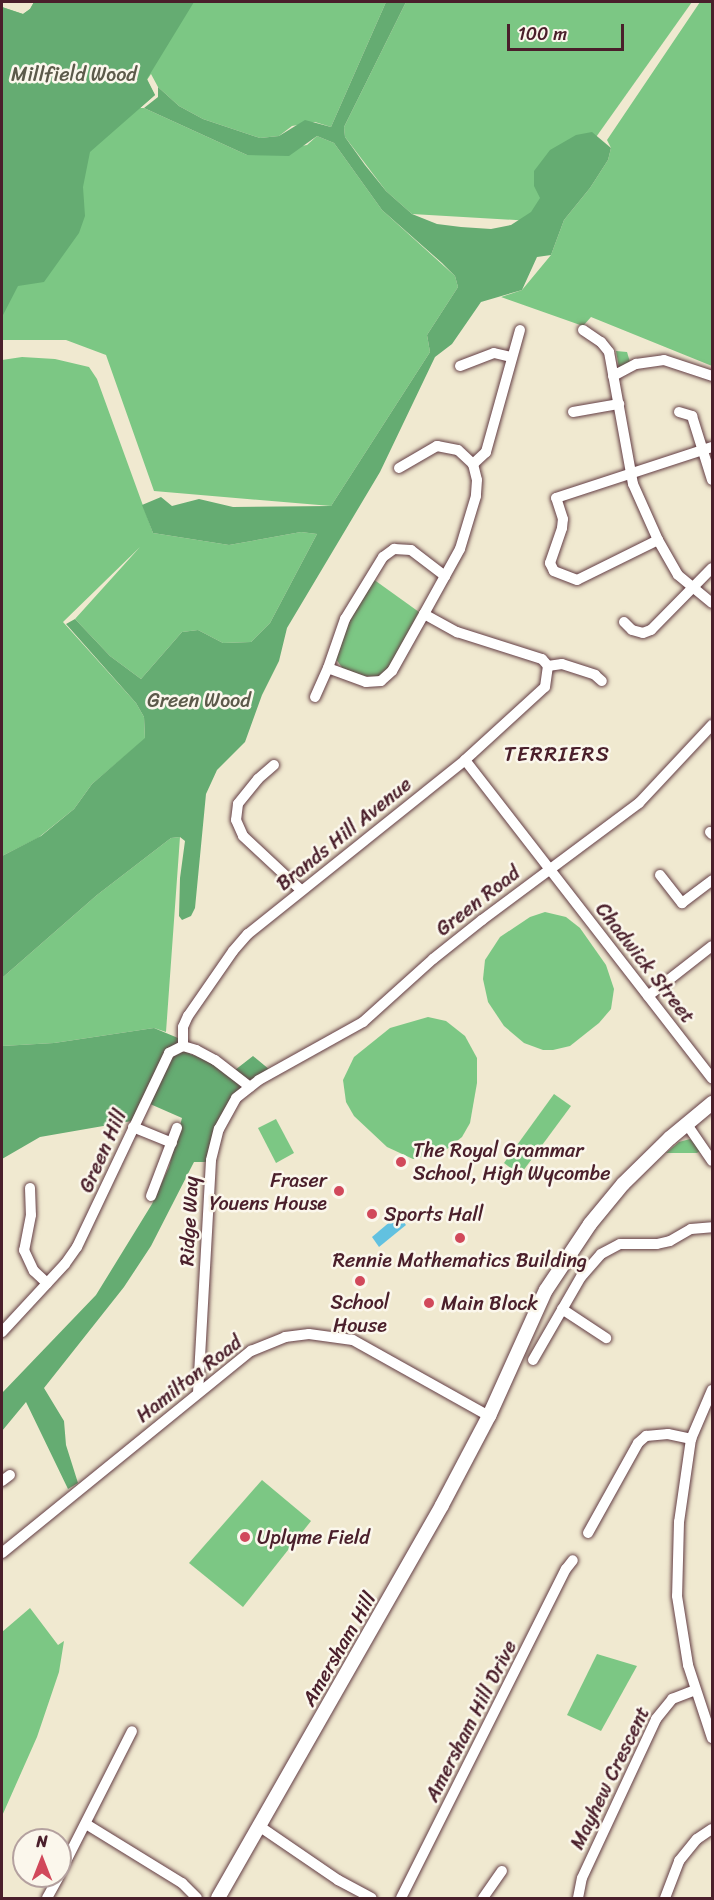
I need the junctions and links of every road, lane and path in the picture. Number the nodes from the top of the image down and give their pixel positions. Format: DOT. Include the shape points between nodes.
graph roads {
  1 [pos="520,330"];
  2 [pos="583,330"];
  3 [pos="511,357"];
  4 [pos="460,366"];
  5 [pos="613,376"];
  6 [pos="712,376"];
  7 [pos="619,405"];
  8 [pos="573,412"];
  9 [pos="679,412"];
  10 [pos="708,449"];
  11 [pos="473,464"];
  12 [pos="399,468"];
  13 [pos="631,472"];
  14 [pos="712,480"];
  15 [pos="658,540"];
  16 [pos="712,568"];
  17 [pos="445,576"];
  18 [pos="693,588"];
  19 [pos="712,603"];
  20 [pos="424,614"];
  21 [pos="624,622"];
  22 [pos="548,666"];
  23 [pos="328,668"];
  24 [pos="602,681"];
  25 [pos="315,697"];
  26 [pos="712,725"];
  27 [pos="465,760"];
  28 [pos="274,765"];
  29 [pos="549,869"];
  30 [pos="660,875"];
  31 [pos="712,880"];
  32 [pos="301,890"];
  33 [pos="712,946"];
  34 [pos="648,996"];
  35 [pos="183,1046"];
  36 [pos="712,1078"];
  37 [pos="250,1087"];
  38 [pos="712,1103"];
  39 [pos="686,1123"];
  40 [pos="133,1127"];
  41 [pos="177,1128"];
  42 [pos="172,1143"];
  43 [pos="712,1161"];
  44 [pos="30,1188"];
  45 [pos="151,1196"];
  46 [pos="712,1227"];
  47 [pos="47,1283"];
  48 [pos="562,1309"];
  49 [pos="2,1332"];
  50 [pos="606,1338"];
  51 [pos="533,1360"];
  52 [pos="200,1369"];
  53 [pos="218,1377"];
  54 [pos="712,1390"];
  55 [pos="198,1393"];
  56 [pos="489,1416"];
  57 [pos="691,1439"];
  58 [pos="588,1533"];
  59 [pos="2,1553"];
  60 [pos="573,1560"];
  61 [pos="695,1690"];
  62 [pos="132,1731"];
  63 [pos="712,1738"];
  64 [pos="86,1824"];
  65 [pos="259,1826"];
  66 [pos="712,1829"];
  67 [pos="72,1850"];
  68 [pos="502,1871"];
  69 [pos="197,1899"];
  70 [pos="218,1899"];
  71 [pos="372,1899"];
  72 [pos="401,1899"];
  73 [pos="483,1899"];
  74 [pos="578,1899"];
  75 [pos="665,1899"];
  1 -- 3 [label="street"];
  2 -- 5 [label="street" via="609,352"];
  3 -- 4 [label="street" via="494,353"];
  3 -- 11 [label="street" via="486,452"];
  5 -- 6 [label="street" via="636,364 664,360"];
  5 -- 7 [label="street"];
  7 -- 8 [label="street"];
  7 -- 13 [label="street"];
  9 -- 10 [label="street" via="692,416"];
  10 -- 13 [label="street"];
  10 -- 14 [label="street"];
  11 -- 12 [label="street" via="458,450 437,446 412,452"];
  11 -- 17 [label="street" via="476,496 460,549"];
  13 -- 15 [label="street"];
  13 -- 15 [label="street" via="556,498 563,519 550,563 554,571 577,580"];
  15 -- 18 [label="street" via="678,575"];
  16 -- 18 [label="street"];
  17 -- 20 [label="street"];
  17 -- 23 [label="street" via="411,550 394,549 383,557 345,619"];
  18 -- 19 [label="street"];
  18 -- 21 [label="street" via="651,630 632,630"];
  20 -- 22 [label="street" via="457,632 542,659"];
  20 -- 23 [label="street" via="392,671 381,681 366,682"];
  22 -- 24 [label="street" via="562,664"];
  22 -- 27 [label="street, Brands Hill Avenue" via="545,687"];
  23 -- 25 [label="street"];
  26 -- 29 [label="street, Green Road" via="639,803"];
  27 -- 29 [label="street, Chadwick Street"];
  27 -- 32 [label="street, Brands Hill Avenue"];
  28 -- 32 [label="street" via="238,804 236,820 243,836"];
  29 -- 34 [label="street, Chadwick Street"];
  29 -- 37 [label="street, Green Road" via="433,959 363,1022"];
  30 -- 31 [label="street" via="682,903"];
  32 -- 35 [label="street, Brands Hill Avenue" via="233,951 188,1016"];
  33 -- 34 [label="street"];
  34 -- 36 [label="street, Chadwick Street"];
  35 -- 37 [label="street" via="215,1060"];
  35 -- 40 [label="street, Green Hill" via="169,1053"];
  37 -- 52 [label="street, Ridge Way" via="236,1098 212,1152"];
  38 -- 39 [label="main road, Amersham Hill"];
  39 -- 43 [label="street"];
  39 -- 56 [label="main road, Amersham Hill" via="623,1184 558,1271"];
  40 -- 42 [label="street"];
  40 -- 47 [label="street, Green Hill" via="87,1229"];
  41 -- 42 [label="street"];
  42 -- 45 [label="street"];
  44 -- 47 [label="street" via="31,1215 24,1250 34,1271"];
  46 -- 48 [label="street" via="691,1229 663,1242 609,1248 592,1262"];
  47 -- 49 [label="street, Green Hill"];
  48 -- 50 [label="street"];
  48 -- 51 [label="street"];
  52 -- 53 [label="street"];
  52 -- 55 [label="street, Ridge Way"];
  53 -- 55 [label="street, Hamilton Road"];
  53 -- 56 [label="street, Hamilton Road" via="251,1351 285,1337 333,1336 374,1350"];
  54 -- 57 [label="street"];
  55 -- 59 [label="street, Hamilton Road"];
  56 -- 65 [label="main road, Amersham Hill" via="398,1585"];
  57 -- 58 [label="street" via="668,1434 646,1436"];
  57 -- 61 [label="street" via="679,1522 677,1596"];
  60 -- 72 [label="street, Amersham Hill Drive"];
  61 -- 63 [label="street"];
  61 -- 74 [label="street, Mayhew Crescent" via="672,1699 656,1719 582,1878"];
  62 -- 64 [label="street"];
  64 -- 67 [label="street"];
  64 -- 69 [label="street" via="182,1882"];
  65 -- 70 [label="main road, Amersham Hill"];
  65 -- 71 [label="street"];
  66 -- 75 [label="street" via="697,1839 679,1861"];
  68 -- 73 [label="street"];
}
